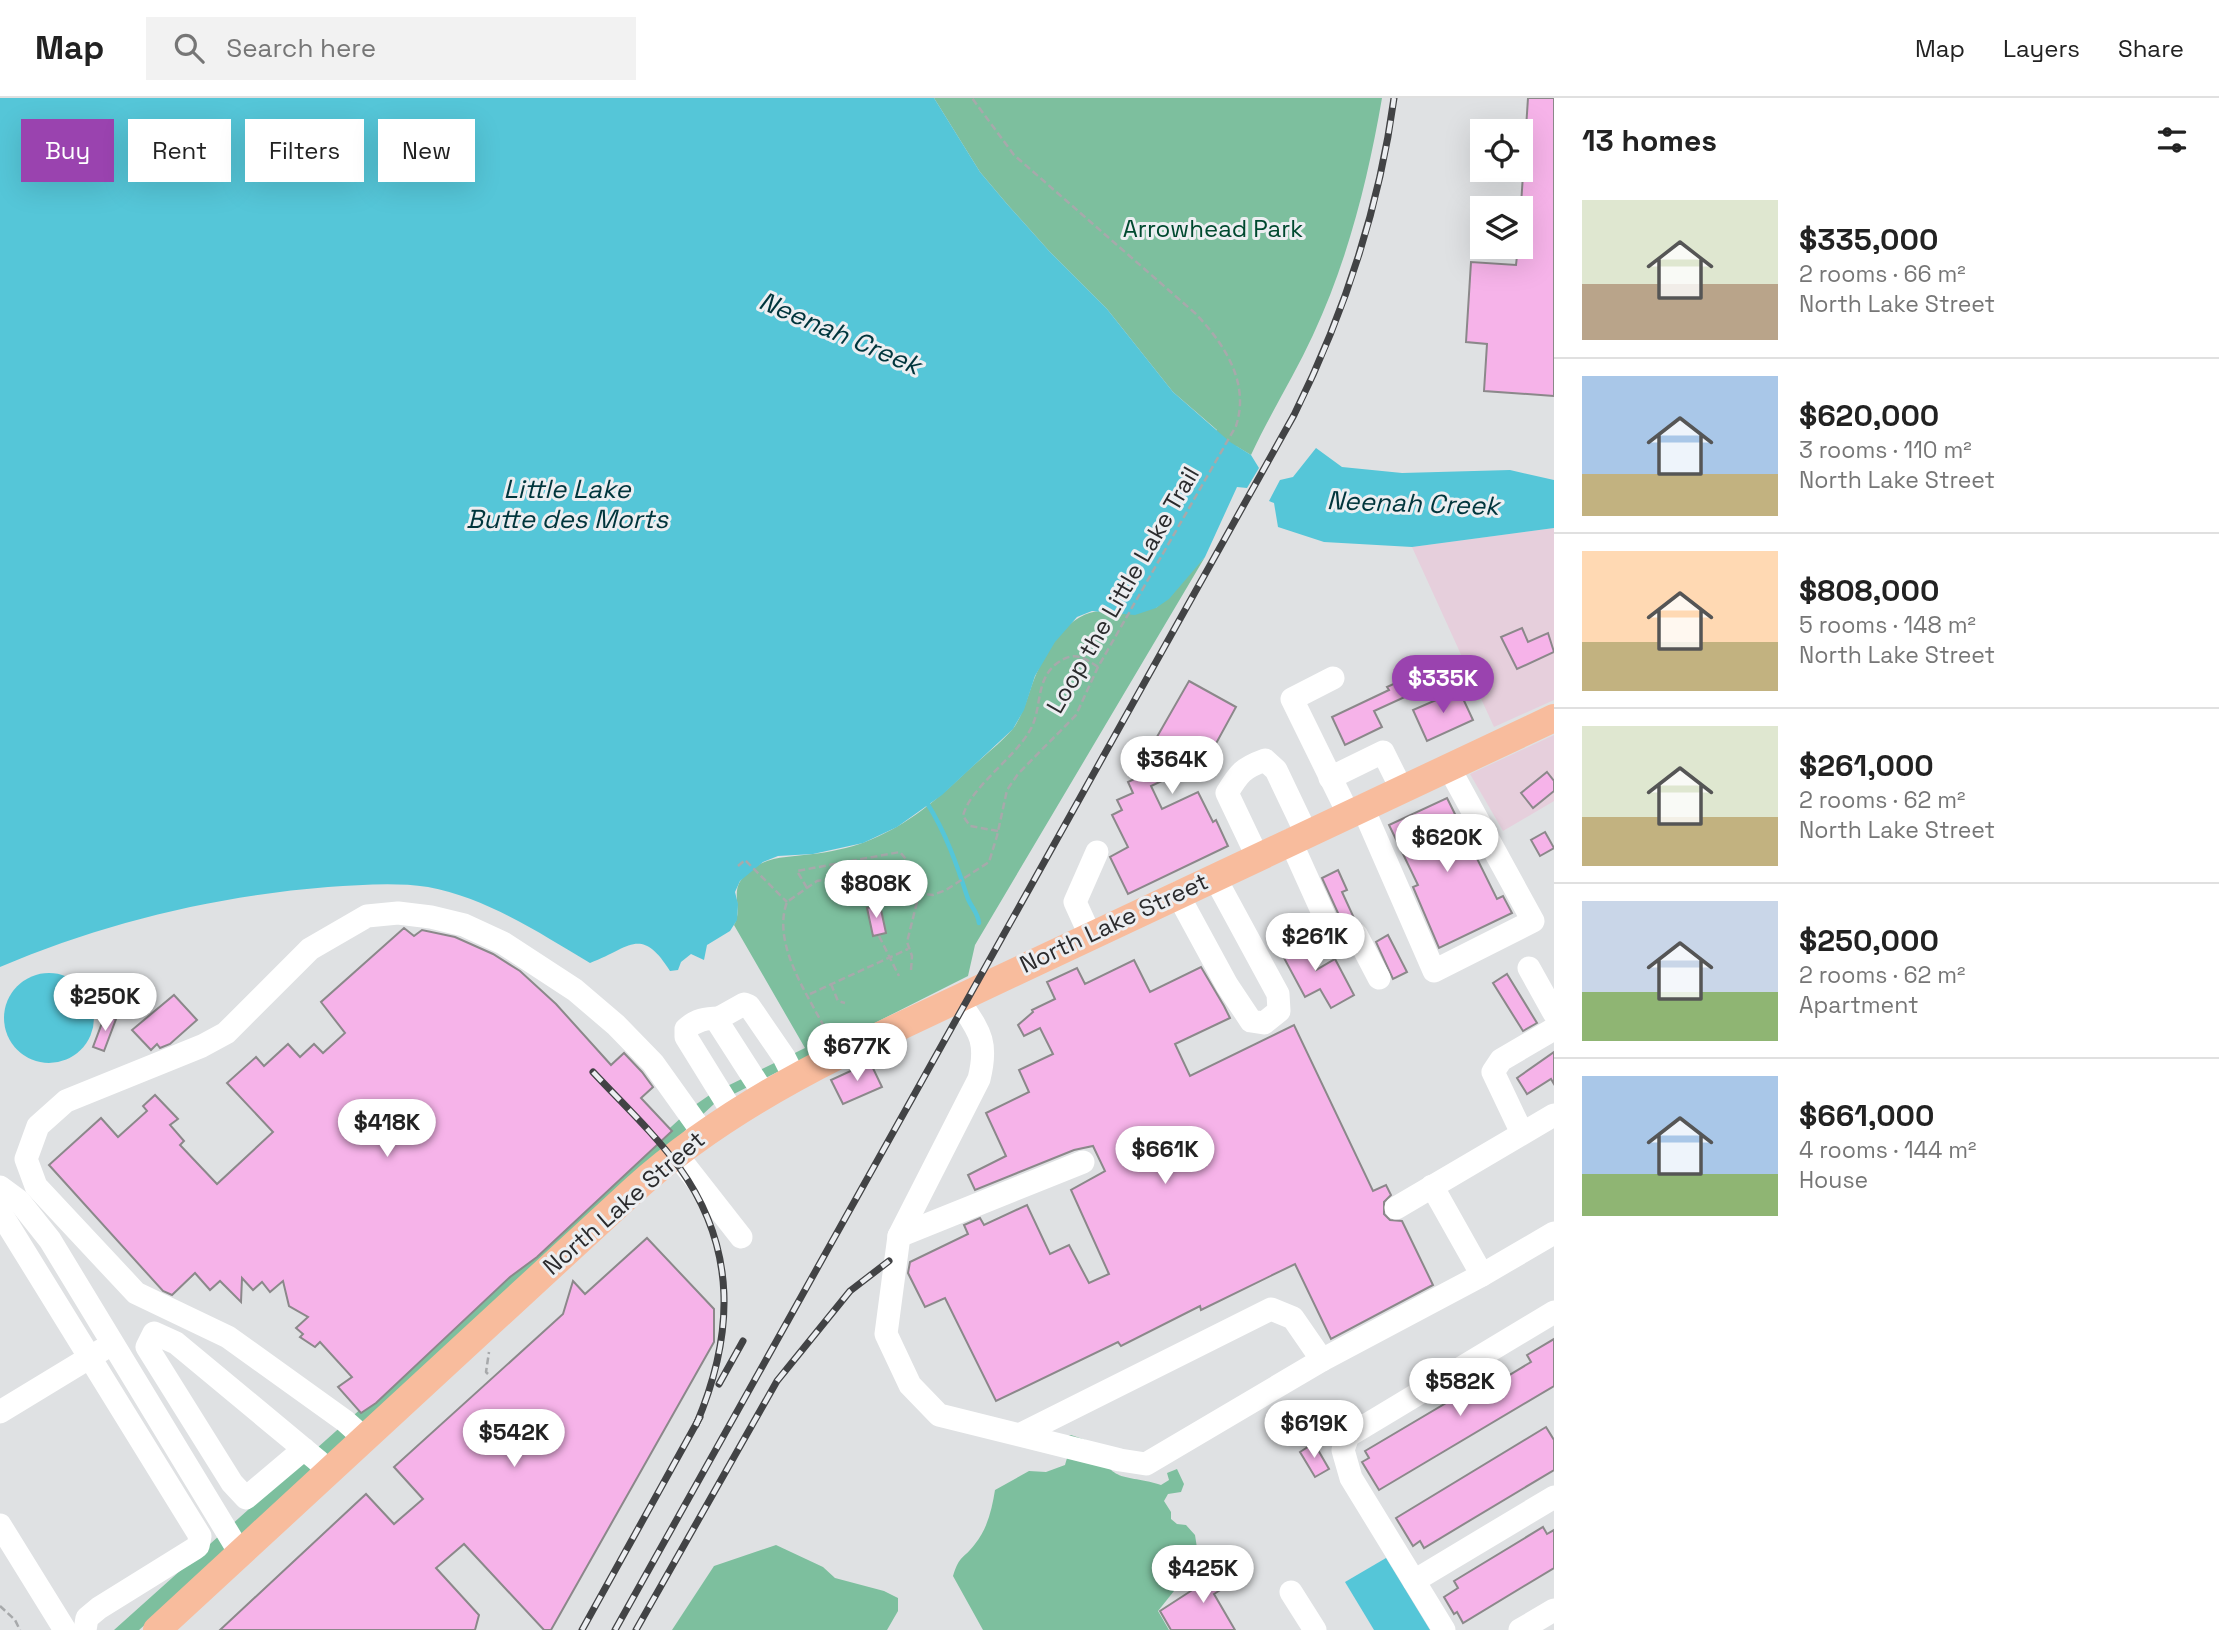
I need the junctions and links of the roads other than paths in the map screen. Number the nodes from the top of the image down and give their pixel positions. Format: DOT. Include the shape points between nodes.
graph roads {
  1 [pos="1333,678"];
  2 [pos="1554,718"];
  3 [pos="1448,766"];
  4 [pos="1330,778"];
  5 [pos="1401,788"];
  6 [pos="1355,810"];
  7 [pos="1298,836"];
  8 [pos="1097,852"];
  9 [pos="1257,856"];
  10 [pos="1214,876"];
  11 [pos="1177,893"];
  12 [pos="1090,934"];
  13 [pos="1529,968"];
  14 [pos="1379,978"];
  15 [pos="957,999"];
  16 [pos="1554,1013"];
  17 [pos="719,1018"];
  18 [pos="1554,1029"];
  19 [pos="794,1077"];
  20 [pos="764,1094"];
  21 [pos="733,1113"];
  22 [pos="1551,1124"];
  23 [pos="703,1133"];
  24 [pos="1522,1133"];
  25 [pos="676,1154"];
  26 [pos="1083,1162"];
  27 [pos="0,1186"];
  28 [pos="1432,1186"];
  29 [pos="1396,1208"];
  30 [pos="0,1212"];
  31 [pos="1554,1233"];
  32 [pos="899,1236"];
  33 [pos="741,1237"];
  34 [pos="1482,1275"];
  35 [pos="1554,1312"];
  36 [pos="114,1343"];
  37 [pos="90,1358"];
  38 [pos="1322,1360"];
  39 [pos="0,1412"];
  40 [pos="1021,1434"];
  41 [pos="363,1438"];
  42 [pos="296,1443"];
  43 [pos="329,1471"];
  44 [pos="1554,1497"];
  45 [pos="0,1525"];
  46 [pos="240,1553"];
  47 [pos="1414,1581"];
  48 [pos="1291,1592"];
  49 [pos="1554,1610"];
  50 [pos="176,1618"];
  51 [pos="90,1619"];
  52 [pos="59,1620"];
  53 [pos="157,1630"];
  54 [pos="1315,1630"];
  55 [pos="1444,1630"];
  56 [pos="1520,1630"];
  1 -- 4 [label="street" via="1292,699"];
  2 -- 3 [label="main road, North Lake Street"];
  3 -- 5 [label="main road, North Lake Street"];
  3 -- 6 [label="street" via="1533,921 1434,971"];
  4 -- 5 [label="street" via="1383,752"];
  4 -- 6 [label="street"];
  5 -- 6 [label="main road, North Lake Street"];
  6 -- 7 [label="main road, North Lake Street"];
  7 -- 9 [label="main road, North Lake Street"];
  7 -- 9 [label="street" via="1276,770 1265,760 1254,764 1239,773 1227,793"];
  7 -- 14 [label="street" via="1336,942 1356,934"];
  8 -- 12 [label="street" via="1075,902"];
  9 -- 10 [label="main road, North Lake Street"];
  10 -- 11 [label="main road, North Lake Street"];
  10 -- 11 [label="street" via="1278,994 1279,1011 1264,1023 1251,1021"];
  11 -- 12 [label="main road, North Lake Street"];
  12 -- 15 [label="main road, North Lake Street"];
  13 -- 16 [label="street"];
  15 -- 19 [label="main road, North Lake Street"];
  15 -- 32 [label="street" via="982,1040 985,1057 979,1079"];
  17 -- 19 [label="street" via="744,1003 749,1006"];
  17 -- 20 [label="street"];
  17 -- 21 [label="street" via="692,1023 686,1037"];
  18 -- 24 [label="street" via="1501,1060 1493,1072"];
  19 -- 20 [label="main road, North Lake Street"];
  20 -- 21 [label="main road, North Lake Street"];
  21 -- 23 [label="main road, North Lake Street"];
  22 -- 24 [label="street"];
  23 -- 25 [label="main road, North Lake Street"];
  23 -- 41 [label="street" via="653,1063 575,990 503,943 464,925 398,913 367,916 310,949 226,1033 66,1101 38,1126 26,1159 36,1186 136,1293 228,1337"];
  24 -- 28 [label="street"];
  25 -- 33 [label="street"];
  25 -- 41 [label="main road, North Lake Street"];
  26 -- 32 [label="street"];
  27 -- 36 [label="street" via="42,1228"];
  28 -- 29 [label="street"];
  28 -- 34 [label="street"];
  30 -- 37 [label="street"];
  31 -- 34 [label="street"];
  32 -- 40 [label="street" via="886,1334 910,1385 939,1415"];
  34 -- 38 [label="street"];
  35 -- 47 [label="street" via="1348,1436 1343,1450 1345,1465"];
  36 -- 37 [label="street"];
  36 -- 46 [label="street"];
  37 -- 39 [label="street"];
  37 -- 51 [label="street" via="200,1536 194,1549"];
  38 -- 40 [label="street" via="1146,1464"];
  38 -- 40 [label="street" via="1293,1318 1271,1309"];
  41 -- 43 [label="main road, North Lake Street"];
  42 -- 42 [label="street" via="176,1343 154,1333 147,1347 246,1498"];
  42 -- 43 [label="street"];
  43 -- 46 [label="main road, North Lake Street"];
  44 -- 47 [label="street"];
  45 -- 52 [label="street"];
  46 -- 50 [label="main road, North Lake Street"];
  47 -- 55 [label="street"];
  48 -- 54 [label="street"];
  49 -- 56 [label="street"];
  50 -- 53 [label="main road, North Lake Street"];
  51 -- 52 [label="street"];
}
